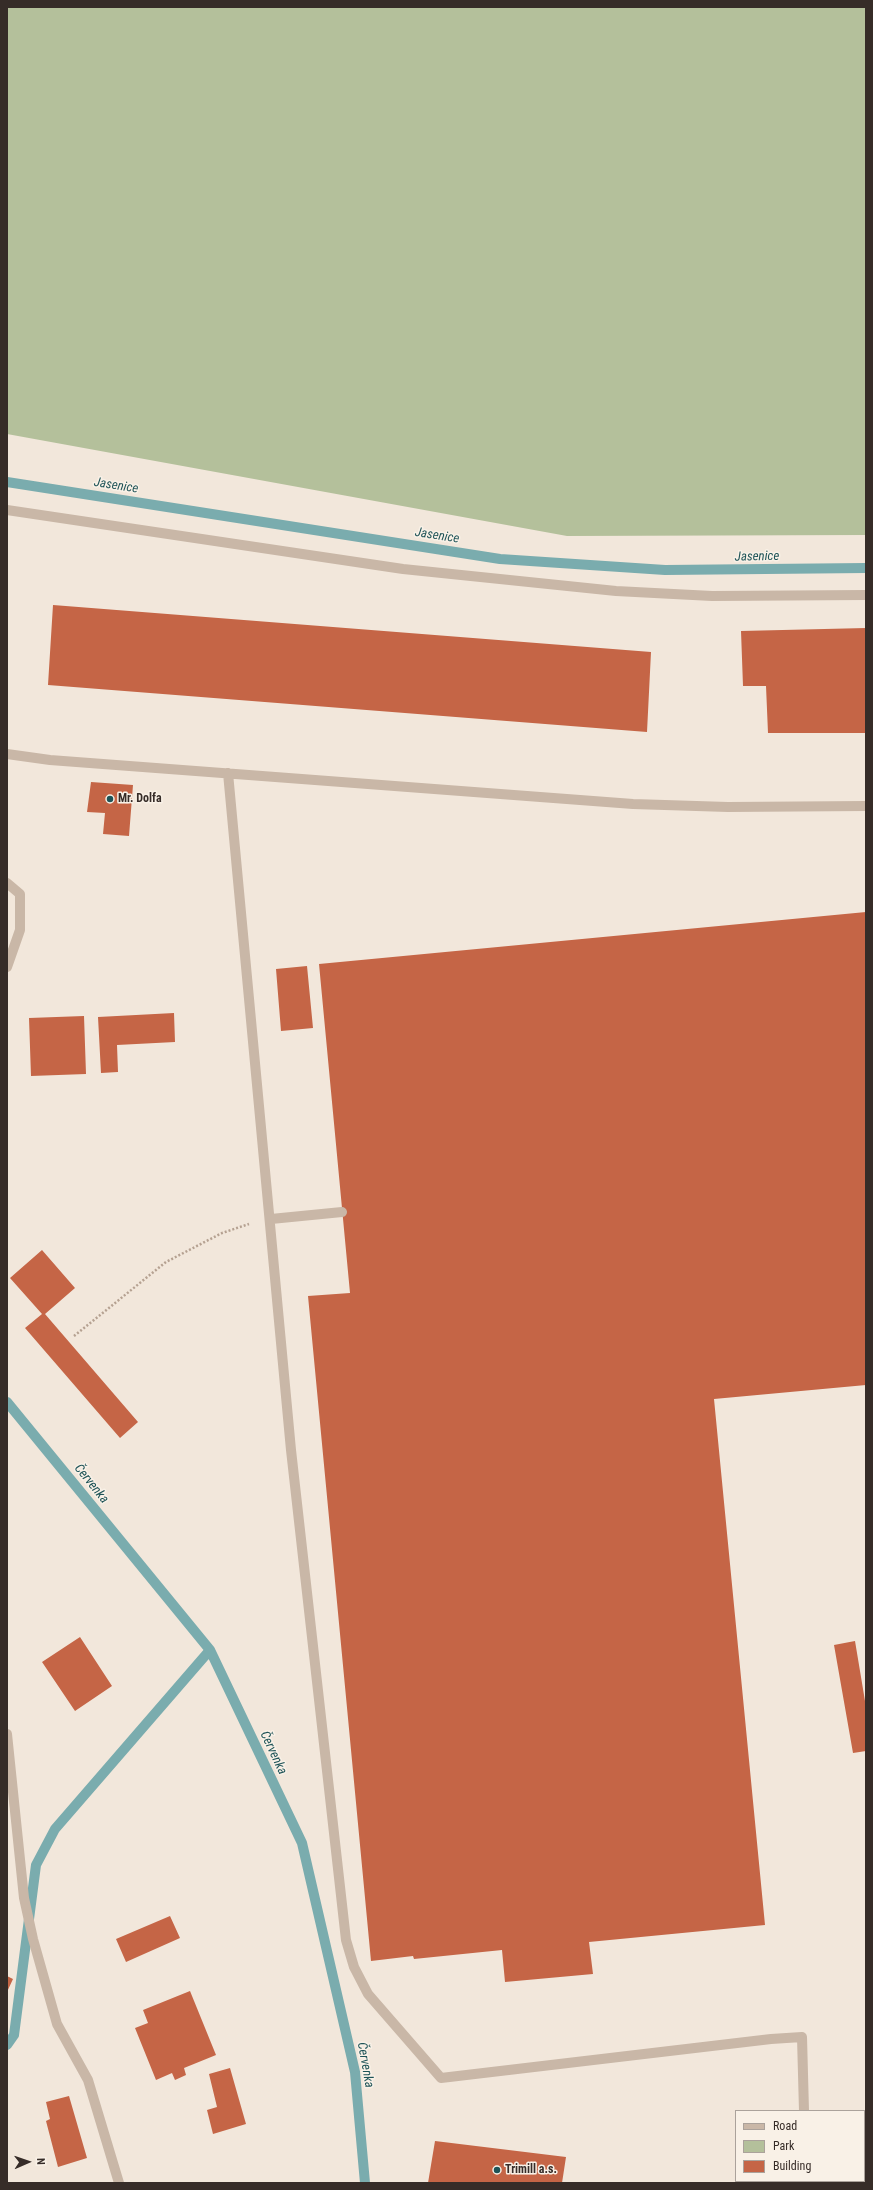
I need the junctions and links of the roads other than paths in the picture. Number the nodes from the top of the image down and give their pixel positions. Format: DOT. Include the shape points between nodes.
graph roads {
  1 [pos="7,510"];
  2 [pos="866,595"];
  3 [pos="7,754"];
  4 [pos="228,773"];
  5 [pos="866,806"];
  6 [pos="7,883"];
  7 [pos="7,967"];
  8 [pos="342,1212"];
  9 [pos="271,1219"];
  10 [pos="7,1734"];
  11 [pos="804,2110"];
  12 [pos="118,2183"];
  1 -- 2 [label="street" via="403,569 616,591 712,596"];
  3 -- 4 [label="street" via="50,760"];
  4 -- 5 [label="street" via="683,807"];
  4 -- 9 [label="street"];
  6 -- 7 [label="street" via="20,894 20,930"];
  8 -- 9 [label="street"];
  9 -- 11 [label="street" via="291,1450 346,1940 354,1967 368,1994 441,2078 802,2037"];
  10 -- 12 [label="street" via="24,1898 33,1939 57,2024 88,2080"];
}
